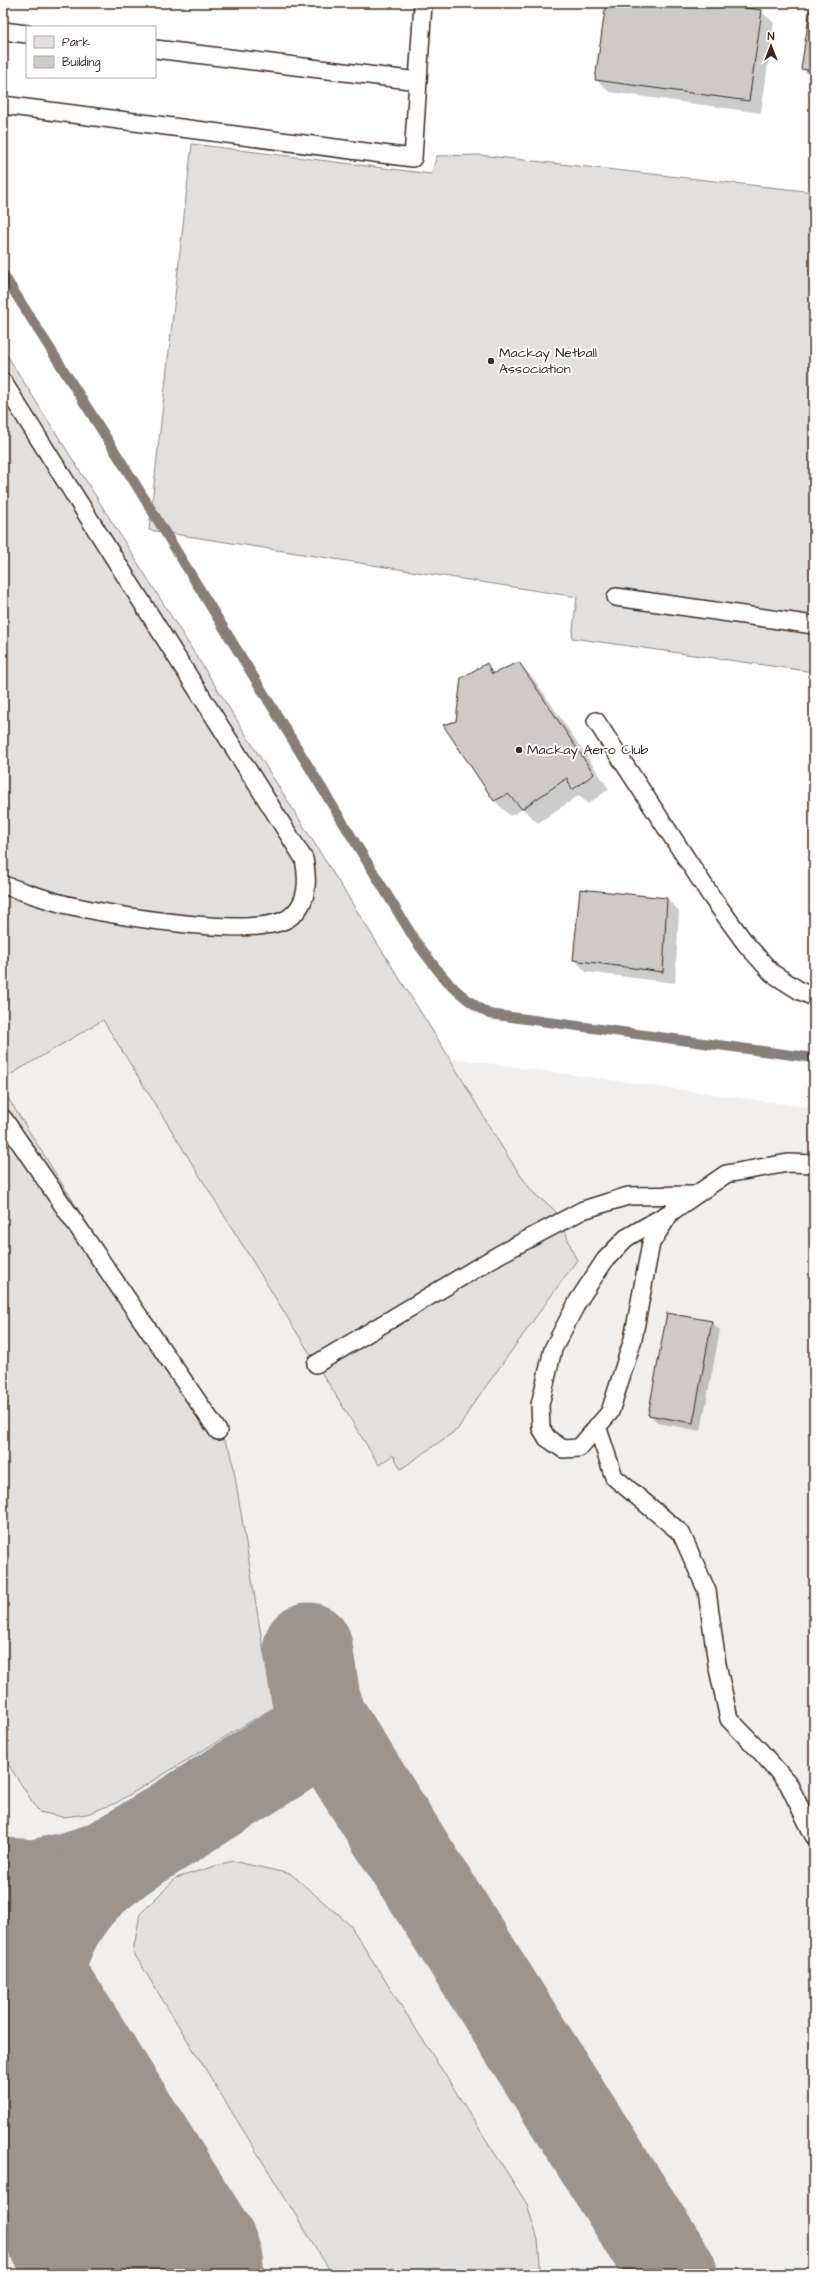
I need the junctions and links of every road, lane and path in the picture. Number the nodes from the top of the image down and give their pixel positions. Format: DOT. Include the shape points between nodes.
graph roads {
  1 [pos="423,3"];
  2 [pos="3,31"];
  3 [pos="26,34"];
  4 [pos="156,49"];
  5 [pos="418,81"];
  6 [pos="3,105"];
  7 [pos="3,382"];
  8 [pos="616,597"];
  9 [pos="814,625"];
  10 [pos="596,721"];
  11 [pos="3,885"];
  12 [pos="814,997"];
  13 [pos="3,1118"];
  14 [pos="814,1164"];
  15 [pos="693,1195"];
  16 [pos="671,1212"];
  17 [pos="316,1364"];
  18 [pos="597,1426"];
  19 [pos="218,1431"];
  20 [pos="814,1836"];
  1 -- 5 [label="lane"];
  2 -- 3 [label="lane"];
  4 -- 5 [label="lane"];
  5 -- 6 [label="lane" via="413,158"];
  7 -- 11 [label="lane" via="304,859 308,881 302,903 290,918 260,927 209,926 147,920 71,906"];
  8 -- 9 [label="lane"];
  10 -- 12 [label="lane" via="711,896 746,944 772,973"];
  13 -- 19 [label="lane"];
  14 -- 15 [label="lane" via="788,1163 726,1174"];
  15 -- 16 [label="lane"];
  15 -- 17 [label="lane" via="628,1196 583,1210 500,1254"];
  16 -- 18 [label="lane" via="651,1243 631,1346 610,1412"];
  16 -- 18 [label="lane" via="626,1238 604,1260 578,1301 553,1350 540,1405 541,1428 547,1438 563,1450 579,1448"];
  18 -- 20 [label="lane" via="614,1477 681,1533 706,1590 717,1664 729,1719 788,1784"];
}
